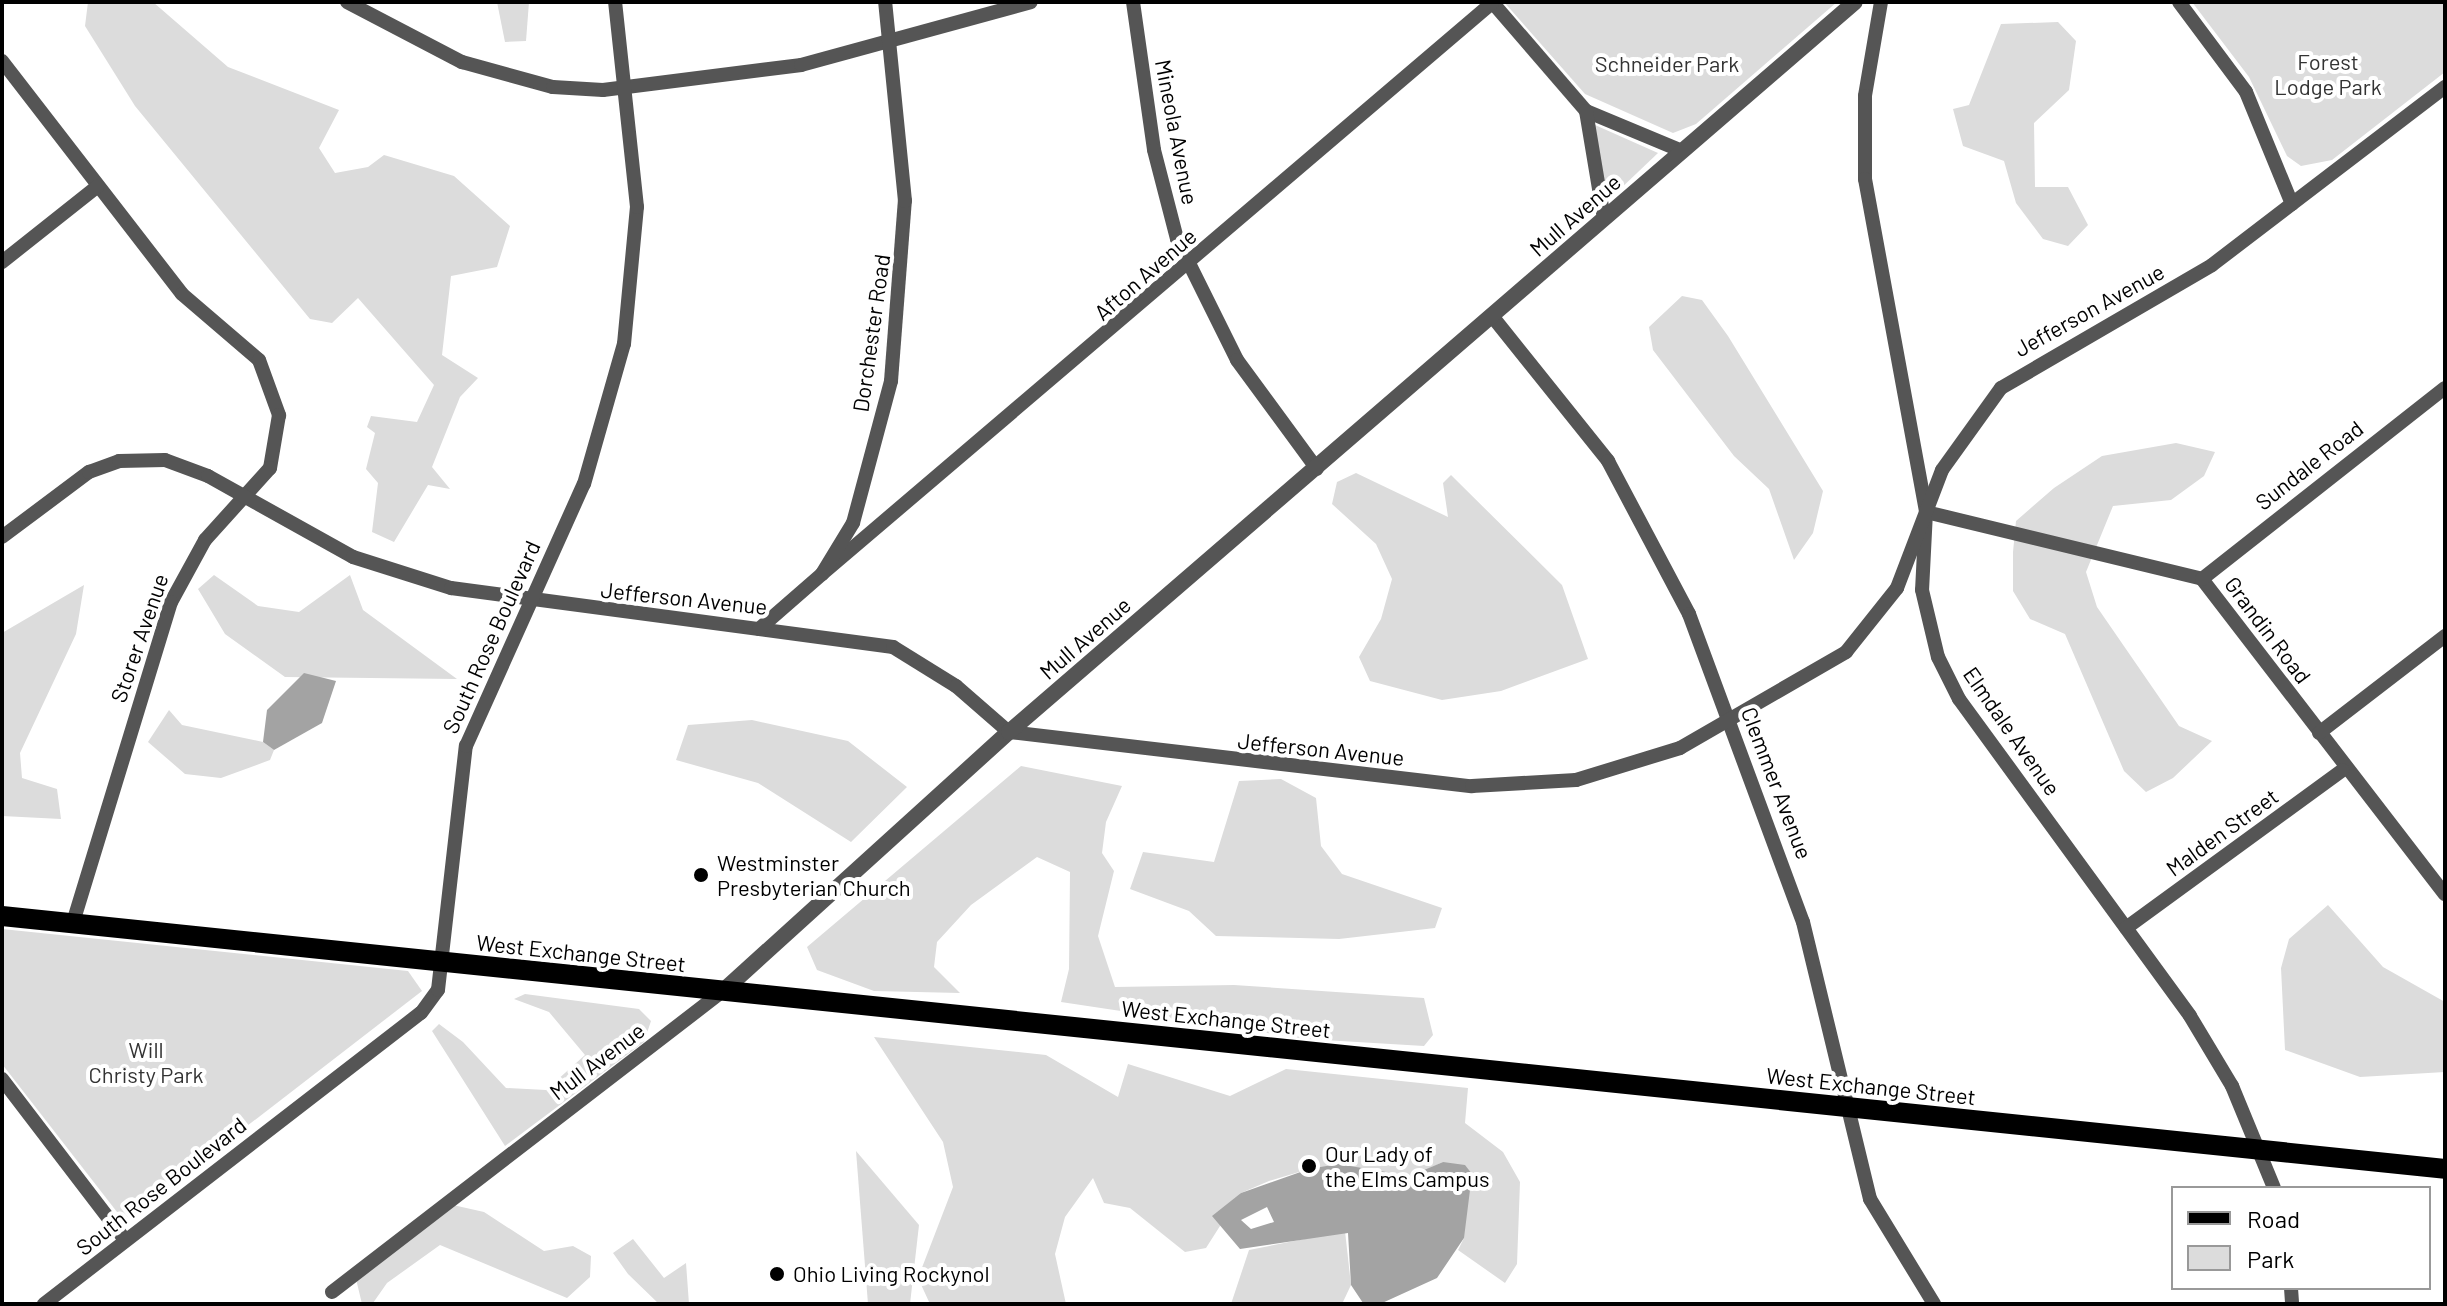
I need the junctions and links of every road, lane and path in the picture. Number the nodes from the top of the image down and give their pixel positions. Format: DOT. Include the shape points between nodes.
graph roads {
  1 [pos="347,2"];
  2 [pos="615,2"];
  3 [pos="885,2"];
  4 [pos="1031,2"];
  5 [pos="1133,2"];
  6 [pos="1492,2"];
  7 [pos="1855,2"];
  8 [pos="1881,2"];
  9 [pos="2179,2"];
  10 [pos="891,44"];
  11 [pos="2,61"];
  12 [pos="2445,87"];
  13 [pos="628,90"];
  14 [pos="1586,111"];
  15 [pos="1682,151"];
  16 [pos="98,186"];
  17 [pos="2292,204"];
  18 [pos="1604,218"];
  19 [pos="2,262"];
  20 [pos="1189,266"];
  21 [pos="1492,316"];
  22 [pos="2445,388"];
  23 [pos="1317,469"];
  24 [pos="243,498"];
  25 [pos="1926,512"];
  26 [pos="2,537"];
  27 [pos="822,574"];
  28 [pos="2202,579"];
  29 [pos="531,603"];
  30 [pos="759,629"];
  31 [pos="2445,636"];
  32 [pos="1730,724"];
  33 [pos="1009,732"];
  34 [pos="2319,733"];
  35 [pos="2343,770"];
  36 [pos="2444,889"];
  37 [pos="2,916"];
  38 [pos="73,923"];
  39 [pos="2126,928"];
  40 [pos="439,962"];
  41 [pos="722,992"];
  42 [pos="2,1079"];
  43 [pos="1844,1106"];
  44 [pos="2262,1150"];
  45 [pos="2445,1169"];
  46 [pos="2273,1186"];
  47 [pos="125,1240"];
  48 [pos="332,1292"];
  49 [pos="44,1304"];
  50 [pos="1934,1304"];
  1 -- 13 [label="street" via="462,62 553,87"];
  2 -- 13 [label="street, South Rose Boulevard"];
  3 -- 10 [label="street, Dorchester Road"];
  4 -- 10 [label="street"];
  5 -- 20 [label="street, Mineola Avenue" via="1154,150"];
  6 -- 14 [label="street"];
  6 -- 20 [label="street, Afton Avenue"];
  7 -- 15 [label="street, Mull Avenue"];
  8 -- 25 [label="street, Elmdale Avenue" via="1865,96 1865,179"];
  9 -- 17 [label="street" via="2246,92"];
  10 -- 13 [label="street" via="722,80"];
  10 -- 27 [label="street, Dorchester Road" via="905,201 897,342 871,470 853,523"];
  11 -- 16 [label="street, Storer Avenue"];
  12 -- 17 [label="street, Jefferson Avenue"];
  13 -- 29 [label="street, South Rose Boulevard" via="637,207 624,344 584,484"];
  14 -- 15 [label="street"];
  14 -- 18 [label="street"];
  15 -- 18 [label="street, Mull Avenue"];
  16 -- 19 [label="street"];
  16 -- 24 [label="street, Storer Avenue" via="182,294 247,347 274,388 276,451 261,484"];
  17 -- 25 [label="street, Jefferson Avenue" via="2212,265 2001,388 1957,443"];
  18 -- 21 [label="street, Mull Avenue"];
  20 -- 23 [label="street, Mineola Avenue" via="1237,360"];
  20 -- 27 [label="street, Afton Avenue"];
  21 -- 23 [label="street, Mull Avenue"];
  21 -- 32 [label="street, Clemmer Avenue" via="1623,485 1689,614"];
  22 -- 28 [label="street, Sundale Road"];
  23 -- 33 [label="street, Mull Avenue"];
  24 -- 26 [label="street, Jefferson Avenue" via="183,464 119,461 72,482"];
  24 -- 29 [label="street, Jefferson Avenue" via="353,557 451,588"];
  24 -- 38 [label="street, Storer Avenue" via="191,559 171,602"];
  25 -- 28 [label="street, Grandin Road"];
  25 -- 32 [label="street, Jefferson Avenue" via="1897,588 1846,652"];
  25 -- 39 [label="street, Elmdale Avenue" via="1922,590 1947,678"];
  27 -- 30 [label="street, Dorchester Road"];
  28 -- 34 [label="street, Grandin Road"];
  29 -- 30 [label="street, Jefferson Avenue"];
  29 -- 40 [label="street, South Rose Boulevard" via="463,756"];
  30 -- 33 [label="street, Jefferson Avenue" via="893,647 956,686"];
  31 -- 34 [label="street"];
  32 -- 33 [label="street, Jefferson Avenue" via="1611,772 1507,787 1084,747"];
  32 -- 43 [label="street, Clemmer Avenue" via="1799,907"];
  33 -- 41 [label="street, Mull Avenue"];
  34 -- 35 [label="street, Grandin Road"];
  35 -- 36 [label="street, Grandin Road"];
  35 -- 39 [label="street, Malden Street"];
  37 -- 38 [label="main road, West Exchange Street"];
  38 -- 40 [label="main road, West Exchange Street"];
  39 -- 44 [label="street, Elmdale Avenue" via="2221,1065"];
  40 -- 41 [label="main road, West Exchange Street"];
  40 -- 47 [label="street, South Rose Boulevard" via="438,990 421,1013"];
  41 -- 43 [label="main road, West Exchange Street"];
  41 -- 48 [label="street, Mull Avenue"];
  42 -- 47 [label="street"];
  43 -- 44 [label="main road, West Exchange Street"];
  43 -- 50 [label="street, Clemmer Avenue" via="1885,1232"];
  44 -- 45 [label="main road, West Exchange Street"];
  44 -- 46 [label="street, Elmdale Avenue"];
  47 -- 49 [label="street, South Rose Boulevard"];
}
